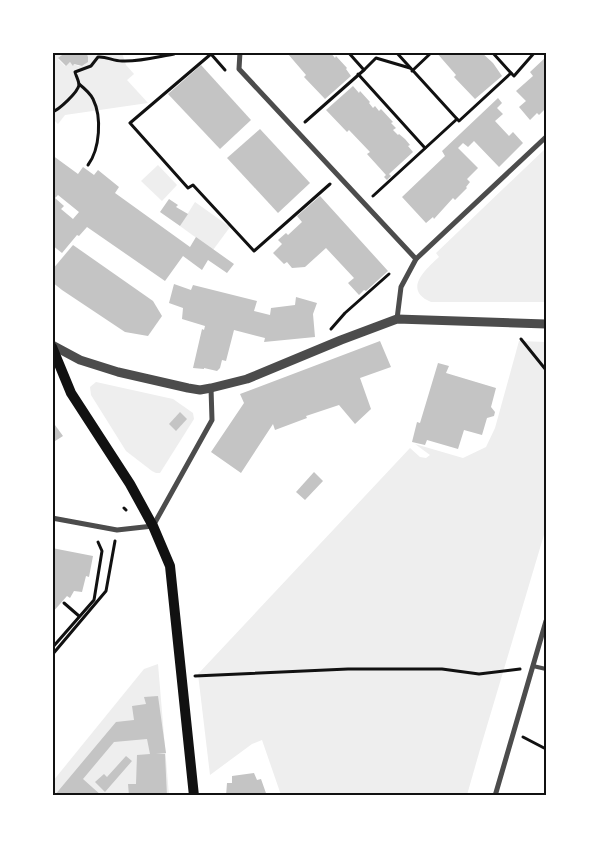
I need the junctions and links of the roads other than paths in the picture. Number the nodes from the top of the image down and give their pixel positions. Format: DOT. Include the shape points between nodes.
graph roads {
  1 [pos="240,52"];
  2 [pos="546,137"];
  3 [pos="416,259"];
  4 [pos="397,319"];
  5 [pos="546,324"];
  6 [pos="52,346"];
  7 [pos="211,388"];
  8 [pos="52,518"];
  9 [pos="153,526"];
  10 [pos="546,621"];
  11 [pos="533,666"];
  12 [pos="546,668"];
  13 [pos="194,796"];
  14 [pos="495,796"];
  1 -- 3 [label="street" via="239,69"];
  2 -- 3 [label="street"];
  3 -- 4 [label="street" via="401,287"];
  4 -- 5 [label="street"];
  4 -- 7 [label="street" via="247,379"];
  6 -- 7 [label="street" via="80,360 118,372 188,388"];
  6 -- 9 [label="main road" via="71,393"];
  7 -- 9 [label="street" via="212,420"];
  8 -- 9 [label="street" via="117,530"];
  9 -- 13 [label="main road" via="170,566"];
  10 -- 11 [label="street"];
  11 -- 12 [label="lane"];
  11 -- 14 [label="street"];
}
